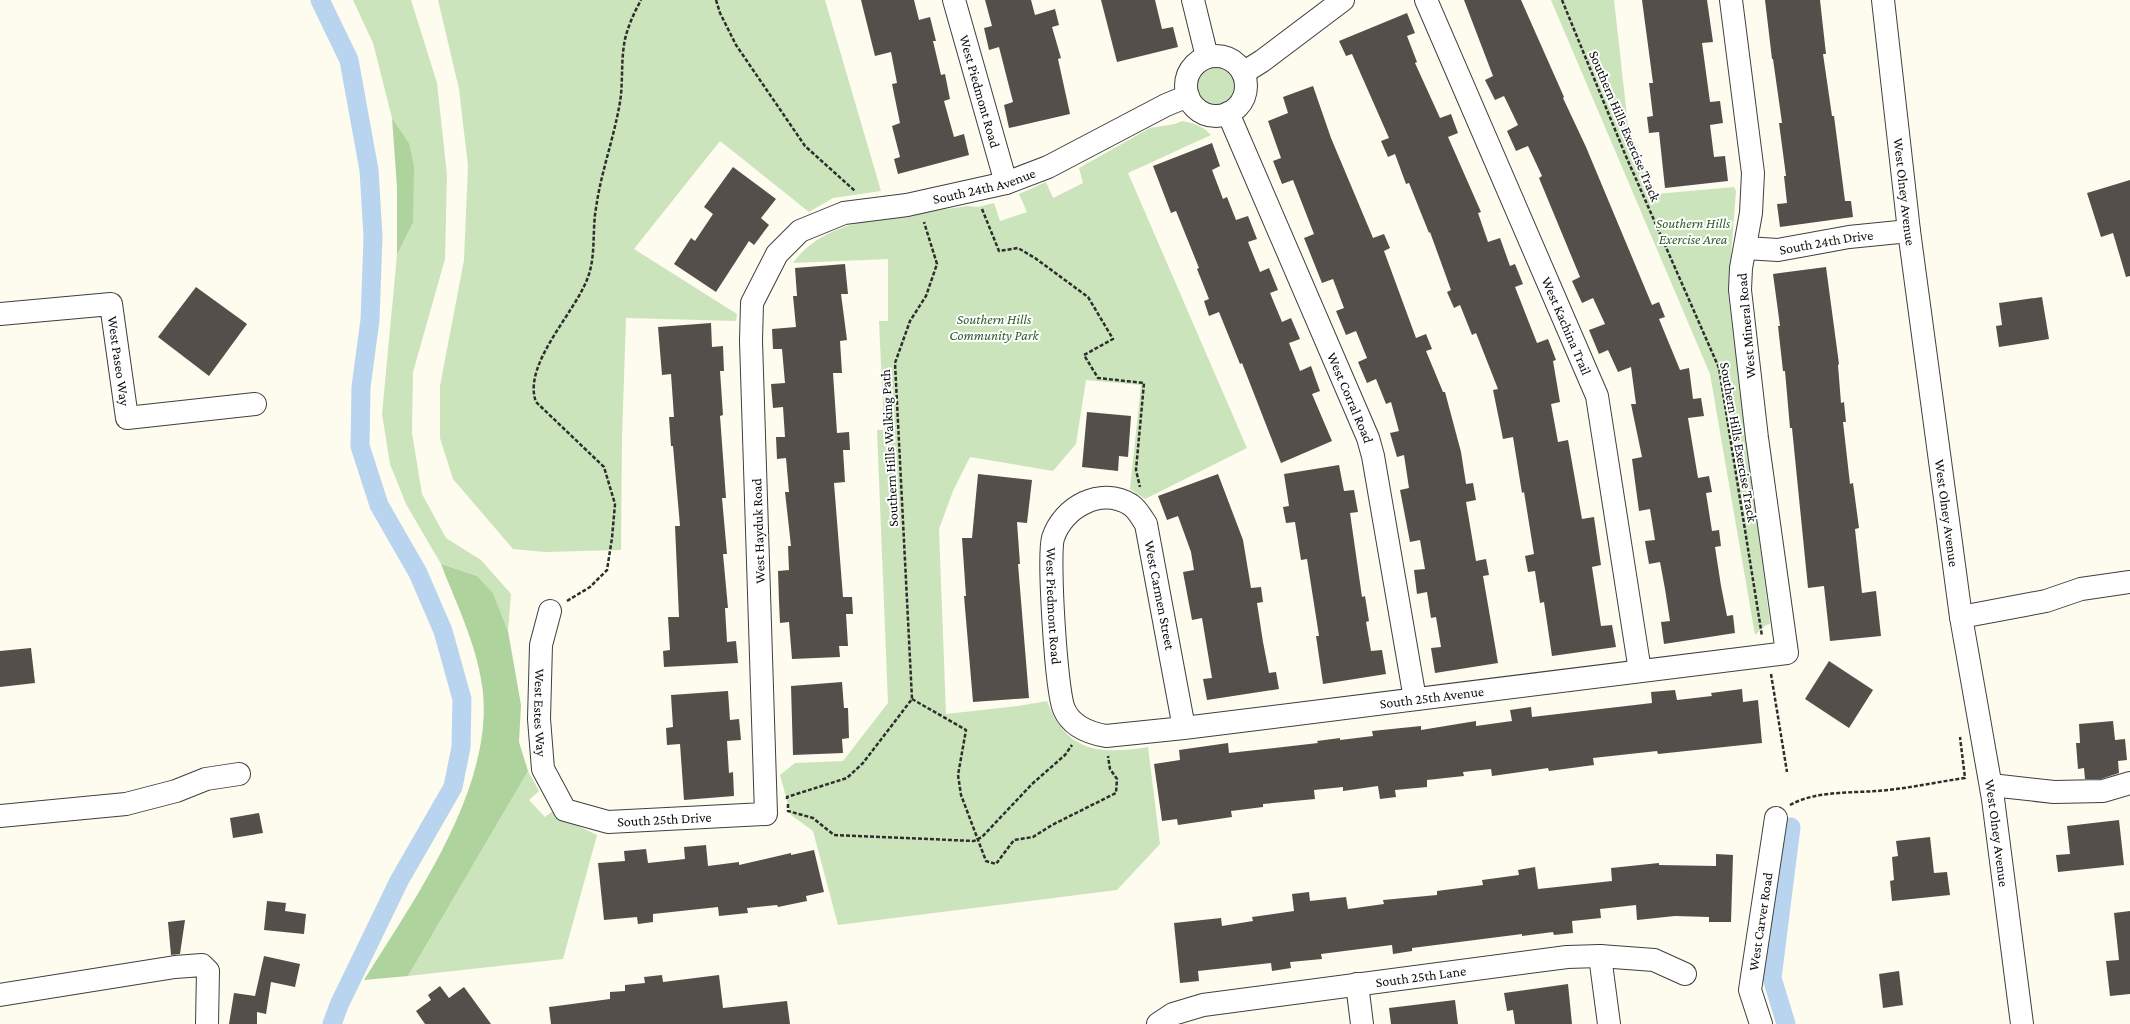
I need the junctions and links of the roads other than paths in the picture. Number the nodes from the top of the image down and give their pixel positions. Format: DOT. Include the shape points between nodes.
graph roads {
  1 [pos="954,0"];
  2 [pos="1193,0"];
  3 [pos="1344,0"];
  4 [pos="1426,0"];
  5 [pos="1731,0"];
  6 [pos="1883,0"];
  7 [pos="1206,57"];
  8 [pos="1243,73"];
  9 [pos="1188,96"];
  10 [pos="1228,113"];
  11 [pos="1006,183"];
  12 [pos="1909,231"];
  13 [pos="1744,248"];
  14 [pos="777,254"];
  15 [pos="0,314"];
  16 [pos="255,404"];
  17 [pos="1131,505"];
  18 [pos="2130,582"];
  19 [pos="550,611"];
  20 [pos="1961,617"];
  21 [pos="1786,653"];
  22 [pos="1640,671"];
  23 [pos="1415,699"];
  24 [pos="1184,728"];
  25 [pos="1076,735"];
  26 [pos="239,774"];
  27 [pos="2130,783"];
  28 [pos="1991,785"];
  29 [pos="565,810"];
  30 [pos="1784,811"];
  31 [pos="766,814"];
  32 [pos="0,816"];
  33 [pos="1600,956"];
  34 [pos="1685,974"];
  35 [pos="1357,984"];
  36 [pos="0,995"];
  37 [pos="207,1024"];
  38 [pos="1158,1024"];
  39 [pos="1362,1024"];
  40 [pos="1609,1024"];
  41 [pos="1761,1024"];
  42 [pos="2022,1024"];
  1 -- 11 [label="street, West Piedmont Road"];
  2 -- 7 [label="street"];
  3 -- 8 [label="street"];
  4 -- 22 [label="street, West Kachina Trail" via="1597,396"];
  5 -- 13 [label="street, West Mineral Road" via="1753,173 1751,213"];
  6 -- 12 [label="street, West Olney Avenue"];
  7 -- 8 [label="street" via="1222,57 1234,62"];
  7 -- 9 [label="street" via="1192,68 1186,82"];
  8 -- 10 [label="street" via="1245,90 1242,100"];
  9 -- 10 [label="street" via="1196,108 1206,114 1215,116"];
  9 -- 11 [label="street, South 24th Avenue" via="1048,167"];
  10 -- 23 [label="street, West Corral Road" via="1368,438"];
  11 -- 14 [label="street, South 24th Avenue" via="906,205 844,213 800,231"];
  12 -- 13 [label="street, South 24th Drive" via="1849,237 1778,250"];
  12 -- 20 [label="street, West Olney Avenue"];
  13 -- 21 [label="street, West Mineral Road" via="1740,290"];
  14 -- 31 [label="street, West Hayduk Road" via="752,303 751,341"];
  15 -- 16 [label="street, West Paseo Way" via="111,304 127,418"];
  17 -- 24 [label="street, West Carmen Street" via="1146,524"];
  17 -- 25 [label="street, West Piedmont Road" via="1122,501 1093,500 1078,504 1059,524 1051,548 1061,698"];
  18 -- 20 [label="street" via="2081,589 2046,601"];
  19 -- 29 [label="street, West Estes Way" via="541,645 539,719 542,769"];
  20 -- 28 [label="street, West Olney Avenue"];
  21 -- 22 [label="street, South 25th Avenue"];
  22 -- 23 [label="street, South 25th Avenue"];
  23 -- 24 [label="street, South 25th Avenue"];
  24 -- 25 [label="street, South 25th Avenue" via="1106,736"];
  26 -- 32 [label="street" via="206,779 176,791 126,804"];
  27 -- 28 [label="street" via="2103,791 2054,792"];
  28 -- 42 [label="street, West Olney Avenue"];
  29 -- 31 [label="street, South 25th Drive" via="608,822"];
  30 -- 41 [label="street, West Carver Road" via="1750,990"];
  33 -- 34 [label="street, South 25th Lane" via="1654,960"];
  33 -- 35 [label="street, South 25th Lane" via="1560,958"];
  33 -- 40 [label="street"];
  35 -- 38 [label="street, South 25th Lane" via="1203,1005 1173,1014"];
  35 -- 39 [label="street"];
  36 -- 37 [label="street" via="202,966 208,971"];
}
